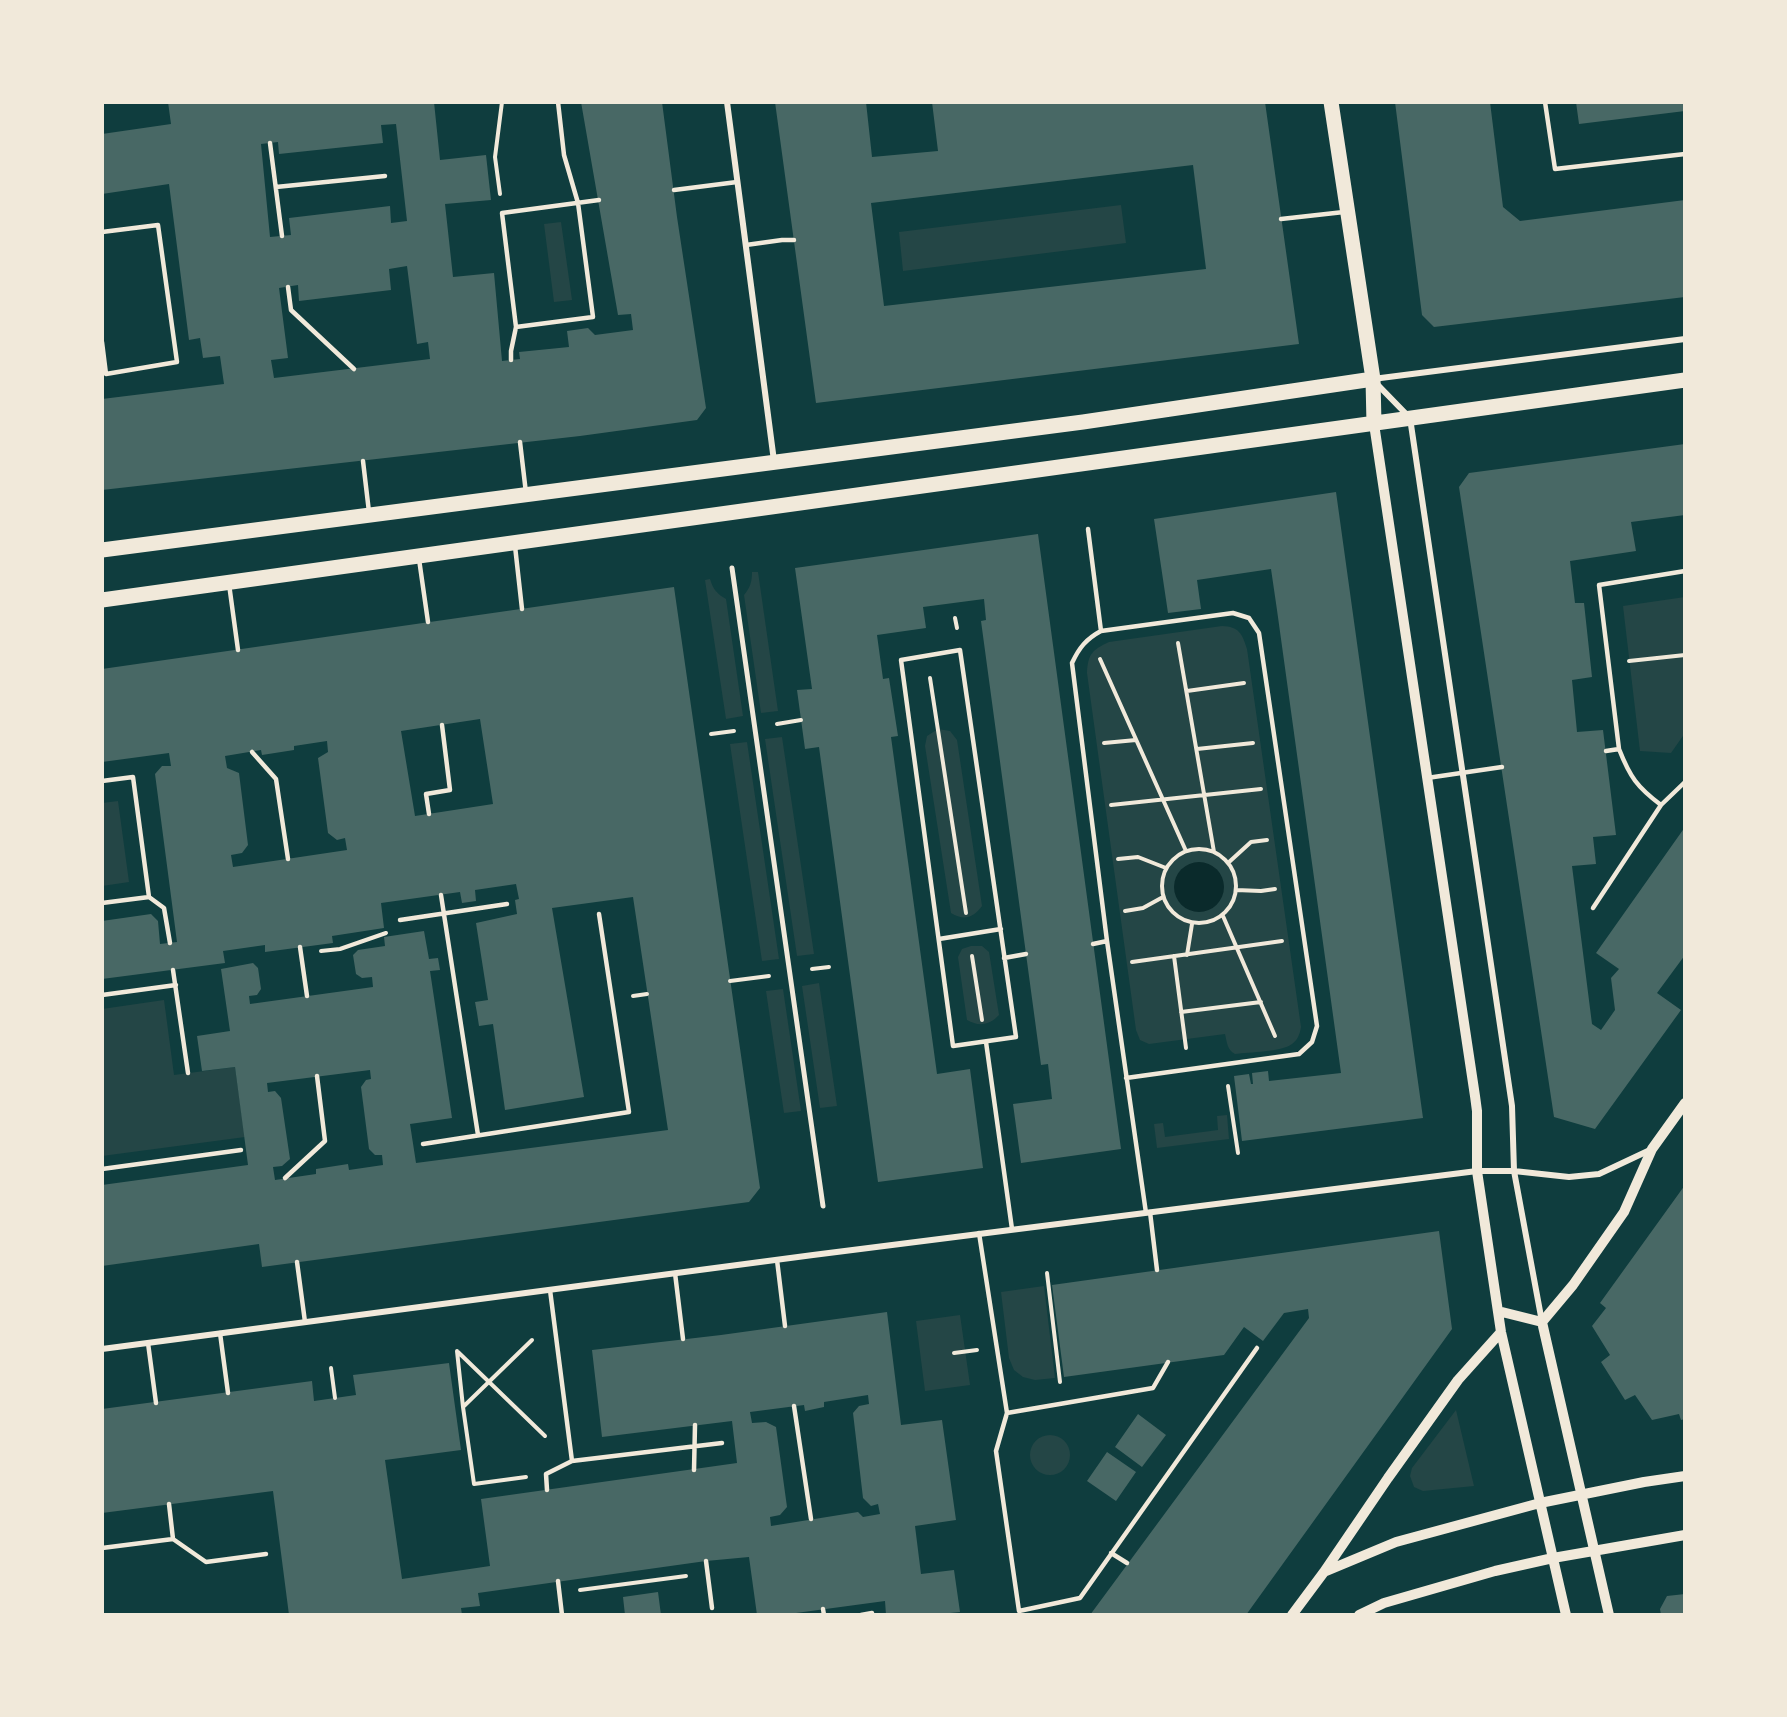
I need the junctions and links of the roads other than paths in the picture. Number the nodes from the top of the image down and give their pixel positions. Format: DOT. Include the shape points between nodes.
graph roads {
  1 [pos="558,102"];
  2 [pos="727,102"];
  3 [pos="1331,102"];
  4 [pos="1545,102"];
  5 [pos="270,143"];
  6 [pos="1685,154"];
  7 [pos="385,176"];
  8 [pos="737,182"];
  9 [pos="276,187"];
  10 [pos="674,190"];
  11 [pos="598,200"];
  12 [pos="578,203"];
  13 [pos="1348,212"];
  14 [pos="1281,219"];
  15 [pos="102,232"];
  16 [pos="282,236"];
  17 [pos="794,240"];
  18 [pos="746,245"];
  19 [pos="288,286"];
  20 [pos="516,327"];
  21 [pos="1685,339"];
  22 [pos="102,342"];
  23 [pos="511,360"];
  24 [pos="354,369"];
  25 [pos="104,374"];
  26 [pos="1372,379"];
  27 [pos="1685,380"];
  28 [pos="1410,418"];
  29 [pos="1374,424"];
  30 [pos="520,442"];
  31 [pos="363,461"];
  32 [pos="774,463"];
  33 [pos="527,496"];
  34 [pos="369,516"];
  35 [pos="1088,529"];
  36 [pos="514,543"];
  37 [pos="102,550"];
  38 [pos="419,557"];
  39 [pos="732,568"];
  40 [pos="1685,571"];
  41 [pos="229,583"];
  42 [pos="102,600"];
  43 [pos="522,609"];
  44 [pos="428,622"];
  45 [pos="1101,631"];
  46 [pos="238,650"];
  47 [pos="442,725"];
  48 [pos="1619,749"];
  49 [pos="1606,751"];
  50 [pos="252,752"];
  51 [pos="1502,767"];
  52 [pos="1462,773"];
  53 [pos="1427,778"];
  54 [pos="102,781"];
  55 [pos="1685,782"];
  56 [pos="1661,805"];
  57 [pos="429,814"];
  58 [pos="288,859"];
  59 [pos="441,895"];
  60 [pos="149,897"];
  61 [pos="102,903"];
  62 [pos="507,904"];
  63 [pos="1593,908"];
  64 [pos="444,914"];
  65 [pos="598,914"];
  66 [pos="399,920"];
  67 [pos="1001,929"];
  68 [pos="939,939"];
  69 [pos="1107,941"];
  70 [pos="170,943"];
  71 [pos="1093,944"];
  72 [pos="300,947"];
  73 [pos="1026,954"];
  74 [pos="1004,958"];
  75 [pos="173,970"];
  76 [pos="176,985"];
  77 [pos="102,995"];
  78 [pos="307,996"];
  79 [pos="986,1042"];
  80 [pos="188,1073"];
  81 [pos="317,1076"];
  82 [pos="1126,1078"];
  83 [pos="1685,1102"];
  84 [pos="478,1135"];
  85 [pos="423,1144"];
  86 [pos="1652,1149"];
  87 [pos="241,1150"];
  88 [pos="102,1169"];
  89 [pos="1477,1171"];
  90 [pos="1514,1171"];
  91 [pos="285,1178"];
  92 [pos="824,1206"];
  93 [pos="1148,1212"];
  94 [pos="1012,1229"];
  95 [pos="979,1233"];
  96 [pos="777,1260"];
  97 [pos="297,1262"];
  98 [pos="1157,1270"];
  99 [pos="675,1273"];
  100 [pos="550,1290"];
  101 [pos="1498,1311"];
  102 [pos="305,1322"];
  103 [pos="1542,1322"];
  104 [pos="784,1326"];
  105 [pos="1501,1332"];
  106 [pos="220,1333"];
  107 [pos="683,1339"];
  108 [pos="148,1343"];
  109 [pos="1257,1348"];
  110 [pos="102,1349"];
  111 [pos="1168,1362"];
  112 [pos="228,1393"];
  113 [pos="156,1402"];
  114 [pos="795,1406"];
  115 [pos="1007,1413"];
  116 [pos="694,1425"];
  117 [pos="722,1443"];
  118 [pos="695,1446"];
  119 [pos="572,1461"];
  120 [pos="694,1470"];
  121 [pos="1685,1476"];
  122 [pos="547,1490"];
  123 [pos="1581,1494"];
  124 [pos="1540,1503"];
  125 [pos="169,1504"];
  126 [pos="811,1519"];
  127 [pos="1685,1535"];
  128 [pos="173,1539"];
  129 [pos="102,1548"];
  130 [pos="1593,1551"];
  131 [pos="1111,1553"];
  132 [pos="266,1554"];
  133 [pos="1554,1558"];
  134 [pos="706,1561"];
  135 [pos="1127,1563"];
  136 [pos="1324,1572"];
  137 [pos="558,1581"];
  138 [pos="712,1608"];
  139 [pos="872,1613"];
  140 [pos="562,1615"];
  141 [pos="861,1615"];
  142 [pos="1292,1615"];
  143 [pos="1359,1615"];
  144 [pos="1566,1615"];
  145 [pos="1609,1615"];
  1 -- 12 [label="lane" via="564,155"];
  2 -- 8 [label="street"];
  3 -- 13 [label="main road"];
  4 -- 6 [label="lane" via="1555,169"];
  5 -- 9 [label="lane"];
  7 -- 9 [label="lane"];
  8 -- 10 [label="lane"];
  8 -- 18 [label="street"];
  9 -- 16 [label="lane"];
  11 -- 12 [label="lane"];
  12 -- 20 [label="lane" via="502,213"];
  12 -- 20 [label="lane" via="593,317"];
  13 -- 14 [label="lane"];
  13 -- 26 [label="main road"];
  15 -- 25 [label="lane" via="158,225 177,362"];
  17 -- 18 [label="lane"];
  18 -- 32 [label="street"];
  19 -- 24 [label="lane" via="291,310"];
  20 -- 23 [label="lane"];
  21 -- 26 [label="street"];
  22 -- 25 [label="lane"];
  26 -- 28 [label="street"];
  26 -- 29 [label="main road"];
  26 -- 32 [label="main road"];
  27 -- 28 [label="main road"];
  28 -- 29 [label="main road"];
  28 -- 52 [label="street"];
  29 -- 36 [label="main road"];
  29 -- 53 [label="street"];
  30 -- 33 [label="lane"];
  31 -- 34 [label="lane"];
  32 -- 33 [label="main road"];
  33 -- 34 [label="main road"];
  34 -- 37 [label="main road"];
  35 -- 45 [label="lane"];
  36 -- 38 [label="main road"];
  36 -- 43 [label="lane"];
  38 -- 41 [label="main road"];
  38 -- 44 [label="lane"];
  39 -- 92 [label="street"];
  40 -- 48 [label="lane" via="1599,585"];
  41 -- 42 [label="main road"];
  41 -- 46 [label="lane"];
  45 -- 69 [label="lane" via="1079,648 1072,663"];
  45 -- 82 [label="lane" via="1233,614 1249,618 1259,633 1317,1026 1312,1042 1299,1054"];
  47 -- 57 [label="lane" via="450,789 426,794"];
  48 -- 49 [label="lane"];
  48 -- 56 [label="lane" via="1628,772"];
  50 -- 58 [label="lane" via="276,779"];
  51 -- 52 [label="lane"];
  52 -- 53 [label="lane"];
  52 -- 90 [label="street" via="1512,1106"];
  53 -- 89 [label="street" via="1477,1111"];
  54 -- 60 [label="lane" via="133,777"];
  55 -- 56 [label="lane"];
  56 -- 63 [label="lane"];
  59 -- 64 [label="lane"];
  60 -- 61 [label="lane"];
  60 -- 70 [label="lane" via="164,908"];
  62 -- 64 [label="lane"];
  64 -- 66 [label="lane"];
  64 -- 84 [label="lane"];
  65 -- 84 [label="lane" via="629,1112"];
  67 -- 68 [label="lane"];
  67 -- 68 [label="lane" via="960,650 901,660"];
  67 -- 74 [label="lane"];
  68 -- 79 [label="lane" via="953,1046"];
  69 -- 71 [label="lane"];
  69 -- 82 [label="lane"];
  72 -- 78 [label="lane"];
  73 -- 74 [label="lane"];
  74 -- 79 [label="lane" via="1016,1037"];
  75 -- 76 [label="lane"];
  76 -- 77 [label="lane"];
  76 -- 80 [label="lane"];
  79 -- 94 [label="lane"];
  81 -- 91 [label="lane" via="326,1141"];
  82 -- 93 [label="lane"];
  83 -- 86 [label="street"];
  84 -- 85 [label="lane"];
  86 -- 90 [label="street" via="1599,1174 1569,1177"];
  86 -- 103 [label="street" via="1624,1212"];
  87 -- 88 [label="lane"];
  89 -- 90 [label="street"];
  89 -- 93 [label="street"];
  89 -- 101 [label="street"];
  90 -- 103 [label="street"];
  93 -- 94 [label="street"];
  93 -- 98 [label="lane"];
  94 -- 95 [label="street"];
  95 -- 96 [label="street"];
  95 -- 115 [label="lane"];
  96 -- 99 [label="street"];
  96 -- 104 [label="lane"];
  97 -- 102 [label="lane"];
  99 -- 100 [label="street"];
  99 -- 107 [label="lane"];
  100 -- 102 [label="street"];
  100 -- 119 [label="lane"];
  101 -- 103 [label="street"];
  101 -- 105 [label="street"];
  102 -- 106 [label="street"];
  103 -- 123 [label="street"];
  105 -- 124 [label="street"];
  105 -- 136 [label="street" via="1458,1380"];
  106 -- 108 [label="street"];
  106 -- 112 [label="lane"];
  108 -- 110 [label="street"];
  108 -- 113 [label="lane"];
  109 -- 131 [label="lane"];
  111 -- 115 [label="lane" via="1153,1388"];
  114 -- 126 [label="lane"];
  115 -- 131 [label="lane" via="996,1451 1019,1611 1080,1598"];
  116 -- 118 [label="lane"];
  117 -- 118 [label="lane"];
  118 -- 119 [label="lane"];
  118 -- 120 [label="lane"];
  119 -- 122 [label="lane" via="546,1474"];
  121 -- 123 [label="street"];
  123 -- 124 [label="street"];
  123 -- 130 [label="street"];
  124 -- 133 [label="street"];
  124 -- 136 [label="street" via="1396,1542"];
  125 -- 128 [label="lane"];
  127 -- 130 [label="street"];
  128 -- 129 [label="lane"];
  128 -- 132 [label="lane" via="206,1562"];
  130 -- 133 [label="street"];
  130 -- 145 [label="street"];
  131 -- 135 [label="lane"];
  133 -- 143 [label="street" via="1384,1603"];
  133 -- 144 [label="street"];
  134 -- 138 [label="lane"];
  136 -- 142 [label="street"];
  137 -- 140 [label="lane"];
  139 -- 141 [label="lane"];
}
